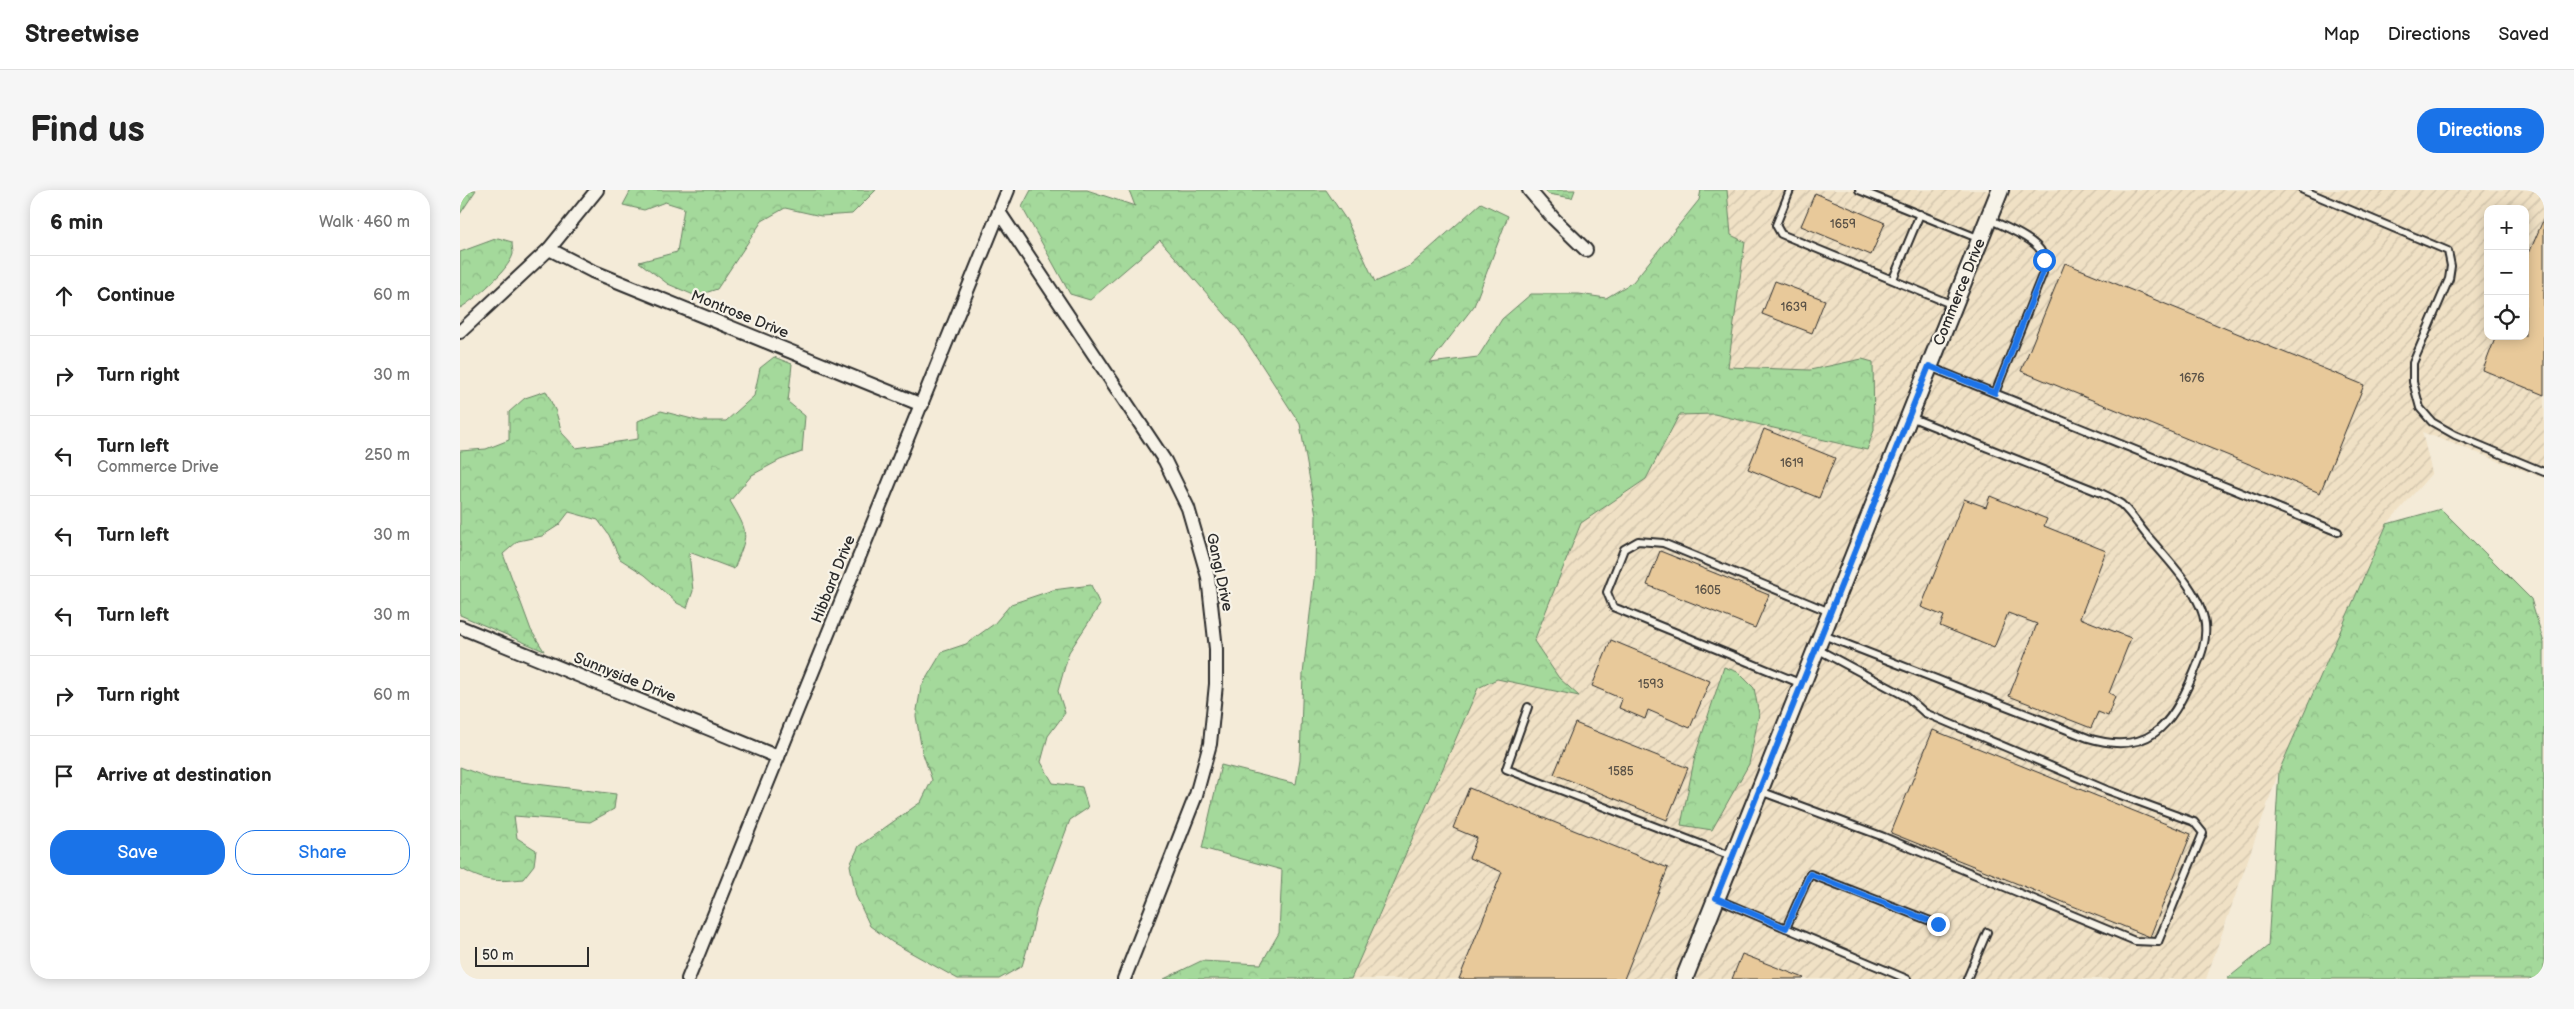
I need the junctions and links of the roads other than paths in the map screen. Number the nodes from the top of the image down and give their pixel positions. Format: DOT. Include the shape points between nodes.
graph roads {
  1 [pos="596,190"];
  2 [pos="1008,190"];
  3 [pos="1529,190"];
  4 [pos="1790,190"];
  5 [pos="1859,190"];
  6 [pos="2000,190"];
  7 [pos="2303,190"];
  8 [pos="999,212"];
  9 [pos="1920,214"];
  10 [pos="1989,219"];
  11 [pos="1981,239"];
  12 [pos="549,249"];
  13 [pos="1586,250"];
  14 [pos="1893,279"];
  15 [pos="1954,306"];
  16 [pos="460,332"];
  17 [pos="1929,366"];
  18 [pos="1995,393"];
  19 [pos="922,405"];
  20 [pos="1908,417"];
  21 [pos="2544,472"];
  22 [pos="2338,532"];
  23 [pos="1830,612"];
  24 [pos="460,627"];
  25 [pos="1819,641"];
  26 [pos="1802,684"];
  27 [pos="1528,707"];
  28 [pos="778,757"];
  29 [pos="1758,791"];
  30 [pos="1732,857"];
  31 [pos="1716,898"];
  32 [pos="1938,924"];
  33 [pos="1786,928"];
  34 [pos="1987,932"];
  35 [pos="688,979"];
  36 [pos="1124,979"];
  37 [pos="1684,979"];
  38 [pos="1907,979"];
  39 [pos="1967,979"];
  1 -- 12 [label="street"];
  2 -- 8 [label="street, Hibbard Drive"];
  3 -- 13 [label="street" via="1554,220"];
  4 -- 14 [label="lane" via="1777,221 1781,234"];
  5 -- 9 [label="lane"];
  6 -- 10 [label="street, Commerce Drive"];
  7 -- 21 [label="lane" via="2448,251 2449,279 2413,363 2413,382 2420,408 2432,422 2454,435"];
  8 -- 19 [label="street, Hibbard Drive"];
  8 -- 36 [label="street, Gangl Drive" via="1165,461 1188,508 1208,577 1216,649 1210,744 1196,795"];
  9 -- 11 [label="lane"];
  9 -- 14 [label="lane"];
  10 -- 11 [label="street, Commerce Drive"];
  10 -- 18 [label="lane" via="2035,245 2044,260 2043,272"];
  11 -- 15 [label="street, Commerce Drive"];
  12 -- 16 [label="street"];
  12 -- 19 [label="street, Montrose Drive" via="592,271"];
  14 -- 15 [label="lane"];
  15 -- 17 [label="street, Commerce Drive"];
  17 -- 18 [label="lane"];
  17 -- 20 [label="street, Commerce Drive"];
  18 -- 22 [label="lane"];
  19 -- 28 [label="street, Hibbard Drive"];
  20 -- 23 [label="street, Commerce Drive"];
  20 -- 25 [label="lane" via="2101,493 2122,505 2186,582 2203,613 2204,648 2180,706 2144,740 2124,744 2088,738"];
  23 -- 25 [label="street, Commerce Drive"];
  23 -- 26 [label="lane" via="1663,543 1638,541 1624,549 1607,592 1613,607"];
  24 -- 28 [label="street, Sunnyside Drive"];
  25 -- 26 [label="street, Commerce Drive"];
  25 -- 29 [label="lane" via="1907,697 1925,714 2107,790 2194,822 2203,833 2158,942 2135,941 1884,838"];
  26 -- 29 [label="street, Commerce Drive"];
  27 -- 30 [label="lane" via="1506,769"];
  28 -- 35 [label="street, Hibbard Drive"];
  29 -- 30 [label="street, Commerce Drive"];
  30 -- 31 [label="street, Commerce Drive"];
  31 -- 33 [label="lane"];
  31 -- 37 [label="street, Commerce Drive"];
  32 -- 33 [label="lane" via="1810,874"];
  33 -- 38 [label="lane"];
  34 -- 39 [label="lane"];
}
